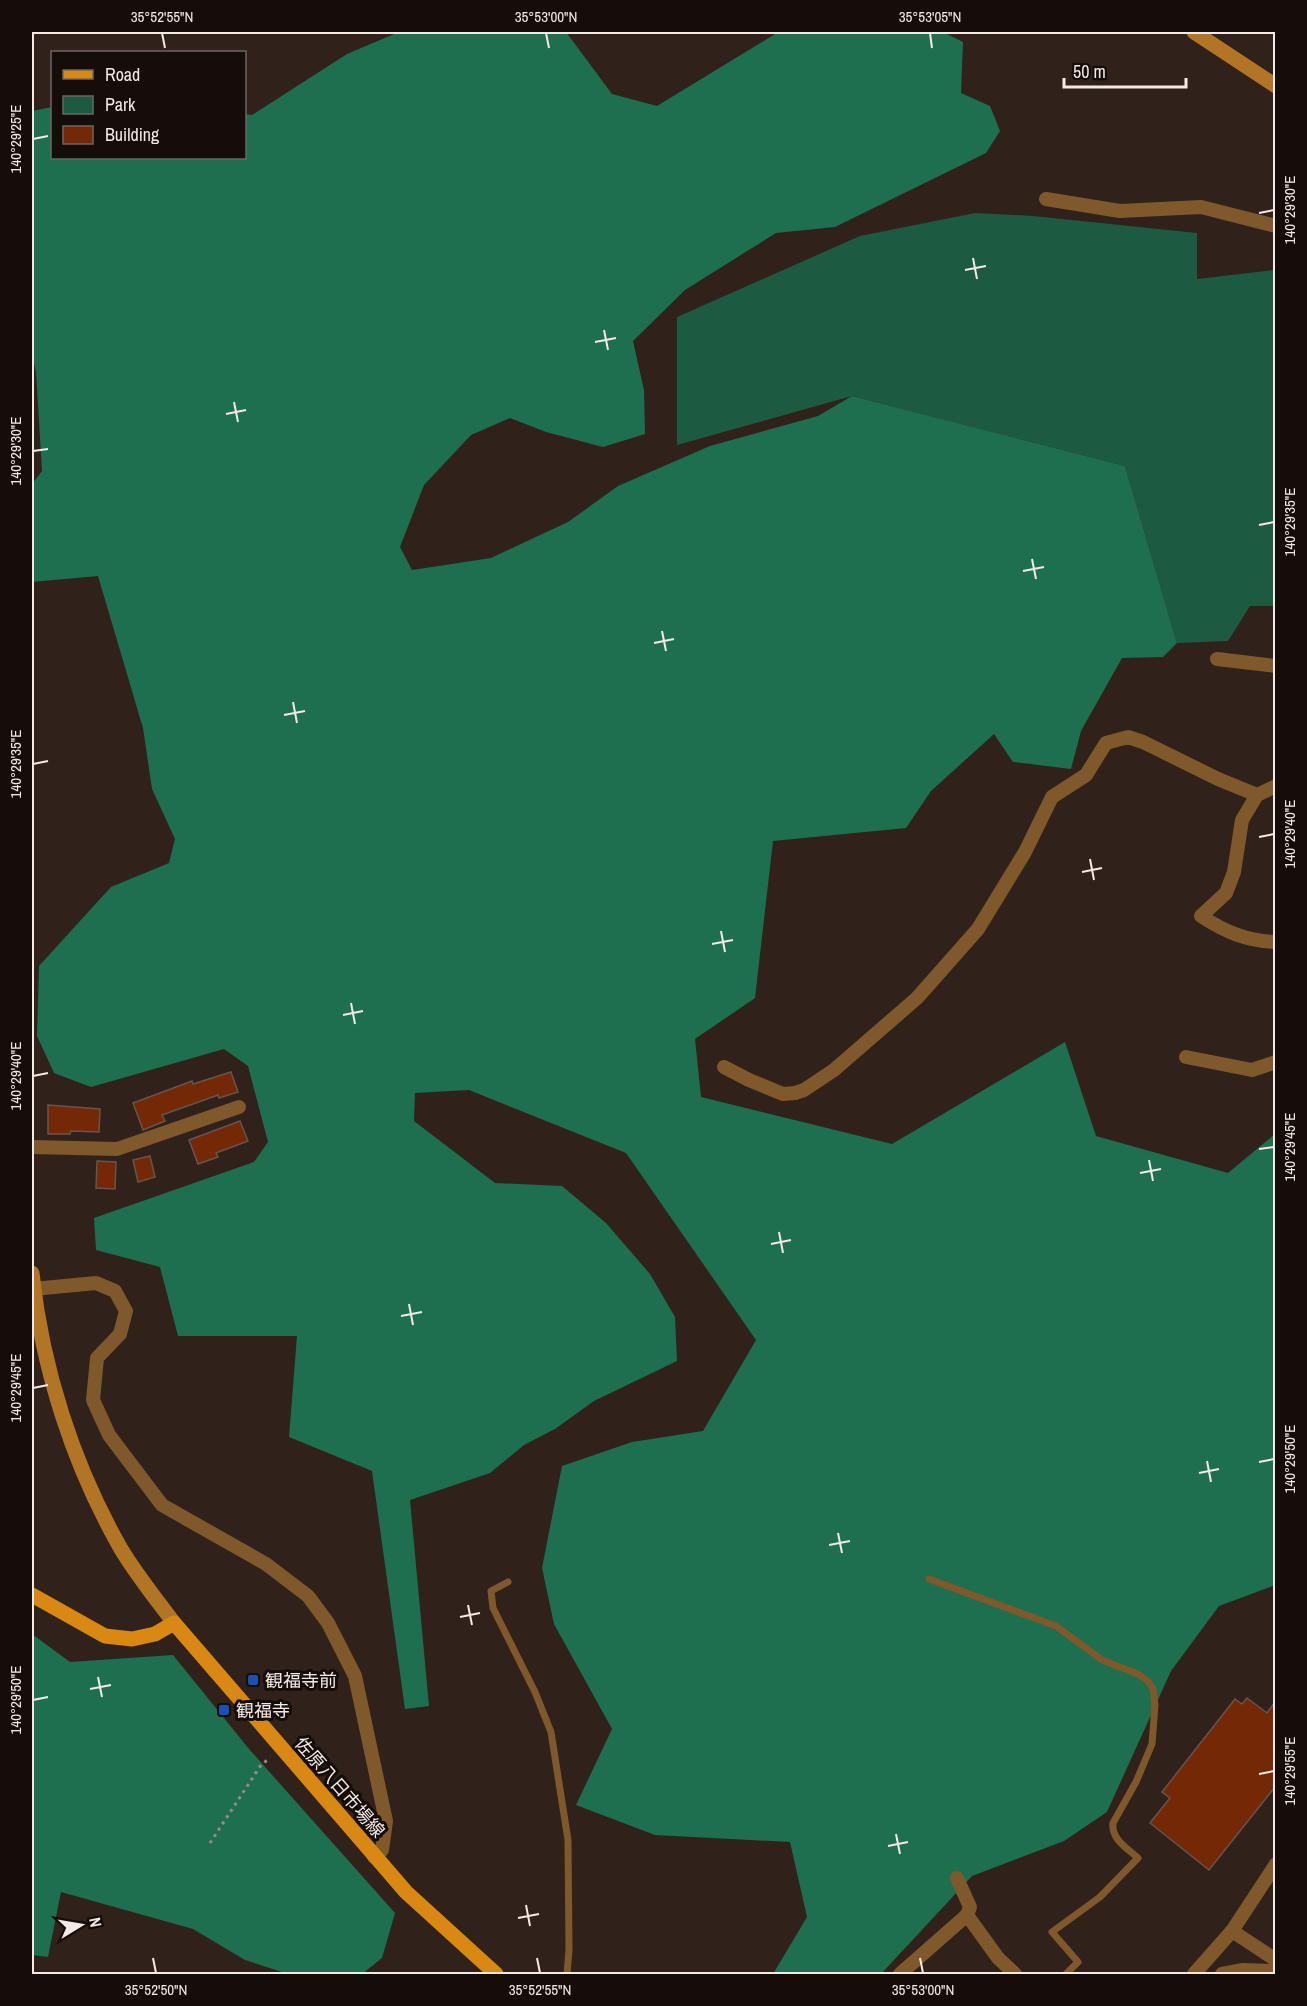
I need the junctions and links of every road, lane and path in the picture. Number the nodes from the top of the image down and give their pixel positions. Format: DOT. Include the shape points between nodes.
graph roads {
  1 [pos="1194,32"];
  2 [pos="1275,86"];
  3 [pos="1046,199"];
  4 [pos="1275,226"];
  5 [pos="1217,659"];
  6 [pos="1275,666"];
  7 [pos="1275,786"];
  8 [pos="1257,795"];
  9 [pos="1275,942"];
  10 [pos="1186,1057"];
  11 [pos="1275,1062"];
  12 [pos="724,1066"];
  13 [pos="239,1107"];
  14 [pos="32,1147"];
  15 [pos="32,1281"];
  16 [pos="929,1579"];
  17 [pos="508,1582"];
  18 [pos="32,1595"];
  19 [pos="174,1623"];
  20 [pos="261,1766"];
  21 [pos="210,1844"];
  22 [pos="374,1857"];
  23 [pos="1275,1864"];
  24 [pos="957,1878"];
  25 [pos="967,1915"];
  26 [pos="1232,1931"];
  27 [pos="1275,1960"];
  28 [pos="1275,1971"];
  29 [pos="496,1974"];
  30 [pos="567,1974"];
  31 [pos="900,1974"];
  32 [pos="1015,1974"];
  33 [pos="1066,1974"];
  34 [pos="1194,1974"];
  35 [pos="1222,1974"];
  1 -- 2 [label="street"];
  3 -- 4 [label="street" via="1120,211 1201,207"];
  5 -- 6 [label="street"];
  7 -- 8 [label="street"];
  8 -- 9 [label="street" via="1242,820 1234,872 1226,893 1201,916 1224,931 1258,942"];
  8 -- 12 [label="street" via="1143,742 1128,737 1106,743 1086,775 1052,797 1025,852 978,929 917,998 834,1070 804,1090 783,1094"];
  10 -- 11 [label="street" via="1251,1070"];
  13 -- 14 [label="street" via="117,1149"];
  15 -- 19 [label="street" via="40,1333 85,1478 122,1550"];
  15 -- 22 [label="street" via="96,1283 115,1291 126,1311 120,1334 97,1358 93,1400 109,1435 162,1505 266,1564 308,1596 328,1623 355,1676 377,1775 386,1821 382,1850"];
  16 -- 33 [label="lane" via="1056,1626 1102,1660 1138,1674 1153,1689 1152,1743 1112,1830 1138,1858 1100,1897 1052,1932 1078,1962"];
  17 -- 30 [label="lane" via="491,1591 492,1608 551,1732 568,1840"];
  18 -- 19 [label="main road" via="105,1636 132,1639 155,1634"];
  19 -- 22 [label="main road, 佐原八日市場線"];
  20 -- 21 [label="path"];
  22 -- 29 [label="main road, 佐原八日市場線" via="432,1917"];
  23 -- 26 [label="street"];
  24 -- 25 [label="street" via="970,1907"];
  25 -- 31 [label="street"];
  25 -- 32 [label="street" via="998,1958"];
  26 -- 27 [label="street"];
  26 -- 34 [label="street"];
  28 -- 35 [label="street"];
}
